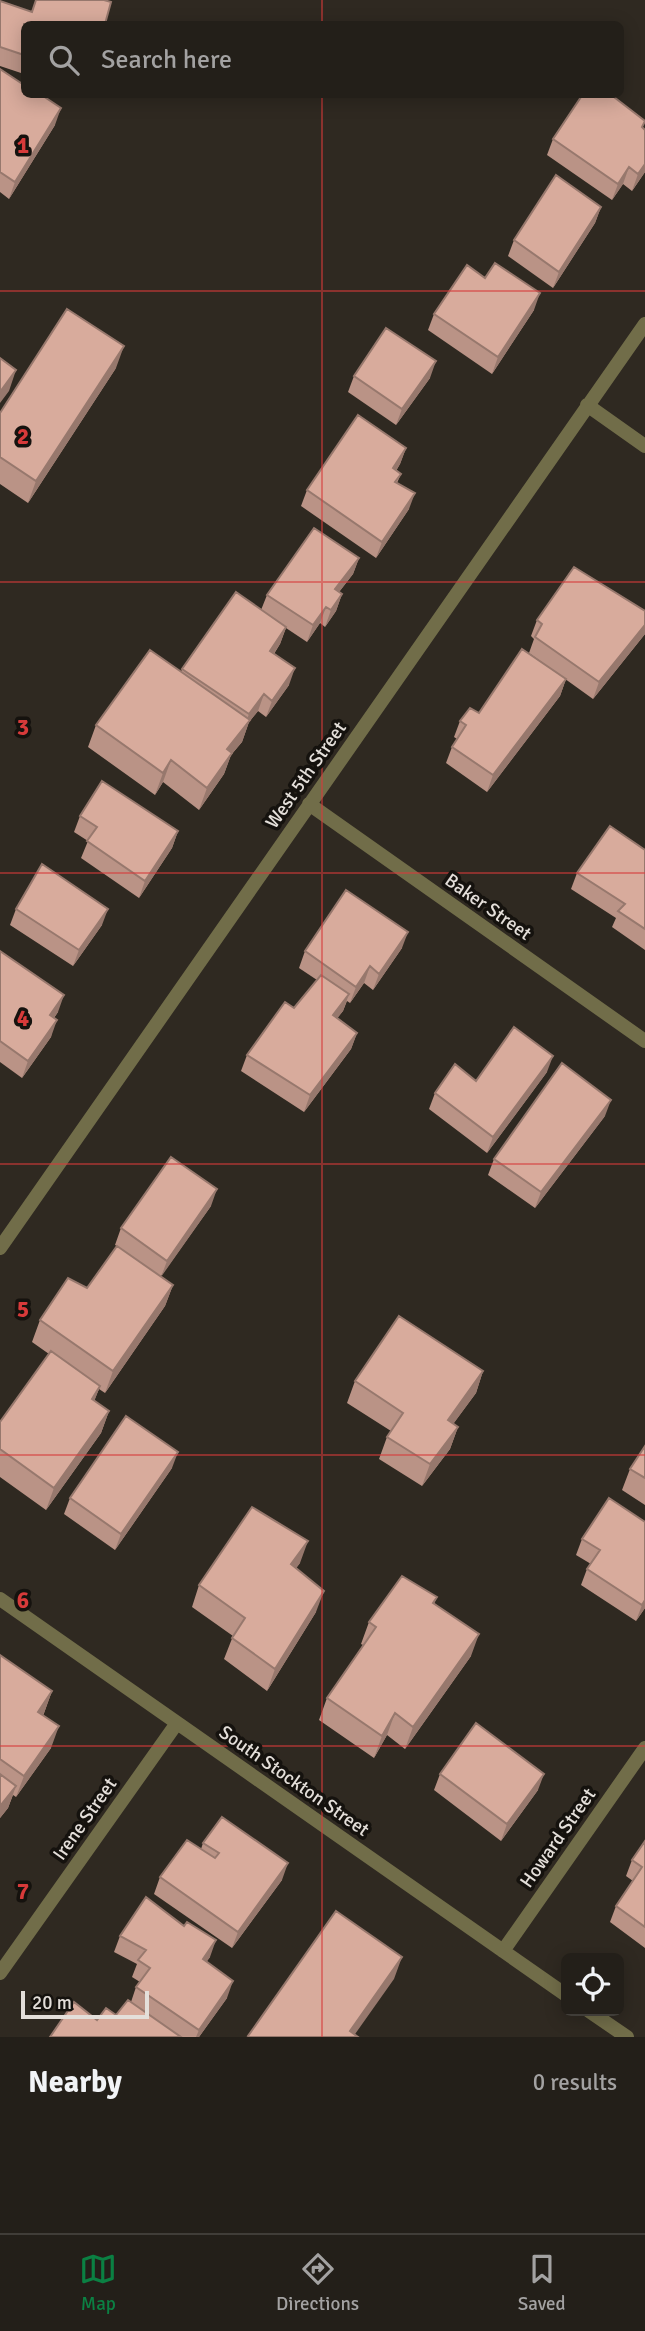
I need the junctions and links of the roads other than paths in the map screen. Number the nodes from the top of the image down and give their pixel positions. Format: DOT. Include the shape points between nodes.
graph roads {
  1 [pos="645,324"];
  2 [pos="587,405"];
  3 [pos="645,446"];
  4 [pos="309,804"];
  5 [pos="645,1041"];
  6 [pos="0,1248"];
  7 [pos="0,1599"];
  8 [pos="177,1723"];
  9 [pos="645,1748"];
  10 [pos="503,1951"];
  11 [pos="0,1973"];
  12 [pos="561,1992"];
  13 [pos="596,2016"];
  14 [pos="627,2037"];
  1 -- 2 [label="street, West 5th Street"];
  2 -- 3 [label="street"];
  2 -- 4 [label="street, West 5th Street"];
  4 -- 5 [label="street, Baker Street"];
  4 -- 6 [label="street, West 5th Street"];
  7 -- 8 [label="street, South Stockton Street"];
  8 -- 10 [label="street, South Stockton Street"];
  8 -- 11 [label="street, Irene Street"];
  9 -- 10 [label="street, Howard Street"];
  10 -- 12 [label="street, South Stockton Street"];
  13 -- 14 [label="street"];
}
